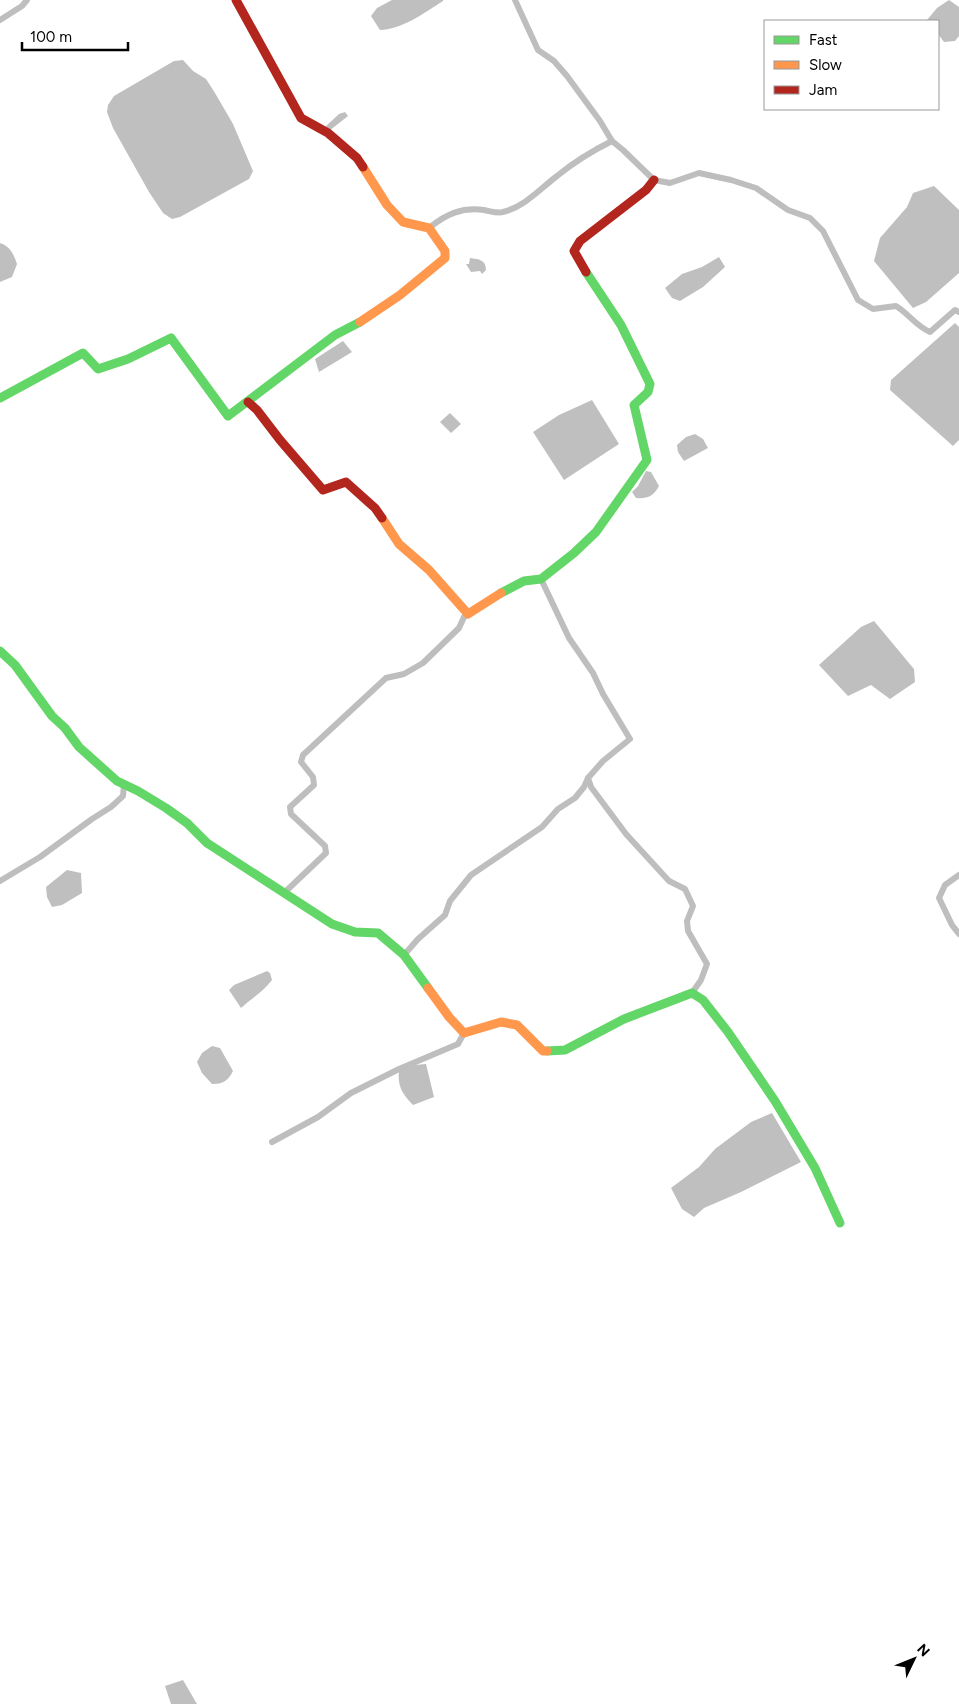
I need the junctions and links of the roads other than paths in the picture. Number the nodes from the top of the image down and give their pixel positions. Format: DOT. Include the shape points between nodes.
graph roads {
  1 [pos="27,0"];
  2 [pos="236,0"];
  3 [pos="515,0"];
  4 [pos="0,20"];
  5 [pos="612,142"];
  6 [pos="654,180"];
  7 [pos="428,228"];
  8 [pos="959,312"];
  9 [pos="0,398"];
  10 [pos="248,402"];
  11 [pos="541,579"];
  12 [pos="468,614"];
  13 [pos="0,651"];
  14 [pos="588,778"];
  15 [pos="124,785"];
  16 [pos="959,875"];
  17 [pos="0,880"];
  18 [pos="284,892"];
  19 [pos="959,934"];
  20 [pos="404,955"];
  21 [pos="692,993"];
  22 [pos="464,1033"];
  23 [pos="272,1142"];
  24 [pos="840,1224"];
  1 -- 4 [label="street"];
  2 -- 7 [label="street" via="301,118 328,133 357,158 387,206 403,222"];
  3 -- 5 [label="street" via="538,50 567,76"];
  5 -- 6 [label="street"];
  5 -- 7 [label="street" via="591,151 517,206 502,213 468,209 454,212"];
  6 -- 8 [label="street" via="670,183 700,173 756,188 788,210 810,218 824,231 858,300 873,309 896,306 930,332 955,310"];
  6 -- 11 [label="street" via="646,190 580,240 574,251 581,267 610,306 650,384 648,392 634,405 647,460 596,532"];
  7 -- 10 [label="street" via="445,251 445,258 371,316 338,333"];
  9 -- 10 [label="street" via="83,353 98,369 128,359 171,338 228,416"];
  10 -- 12 [label="street" via="323,490 346,482 375,508 398,544 429,570"];
  11 -- 12 [label="street" via="524,581 503,591"];
  11 -- 14 [label="street" via="569,638 630,739"];
  12 -- 18 [label="street" via="459,628 423,663 404,674 386,678 303,755 301,762 313,776 314,785 290,807 291,814 325,846 326,853"];
  13 -- 15 [label="street" via="15,665 79,747"];
  14 -- 20 [label="street" via="575,798 558,809 542,827 470,876 450,901 445,914"];
  14 -- 21 [label="street" via="591,787 626,834 669,882 685,889 693,906 688,931 706,964"];
  15 -- 17 [label="street" via="123,796 111,807 40,857"];
  15 -- 18 [label="street" via="166,808 187,823 206,843"];
  16 -- 19 [label="street" via="945,885 939,898"];
  18 -- 20 [label="street" via="332,924 355,932 378,933"];
  20 -- 22 [label="street"];
  21 -- 22 [label="street" via="624,1019 566,1050 544,1051 517,1025 501,1022"];
  21 -- 24 [label="street" via="703,1000 728,1032 775,1101 815,1168"];
  22 -- 23 [label="street" via="458,1044 351,1092 318,1117"];
}
